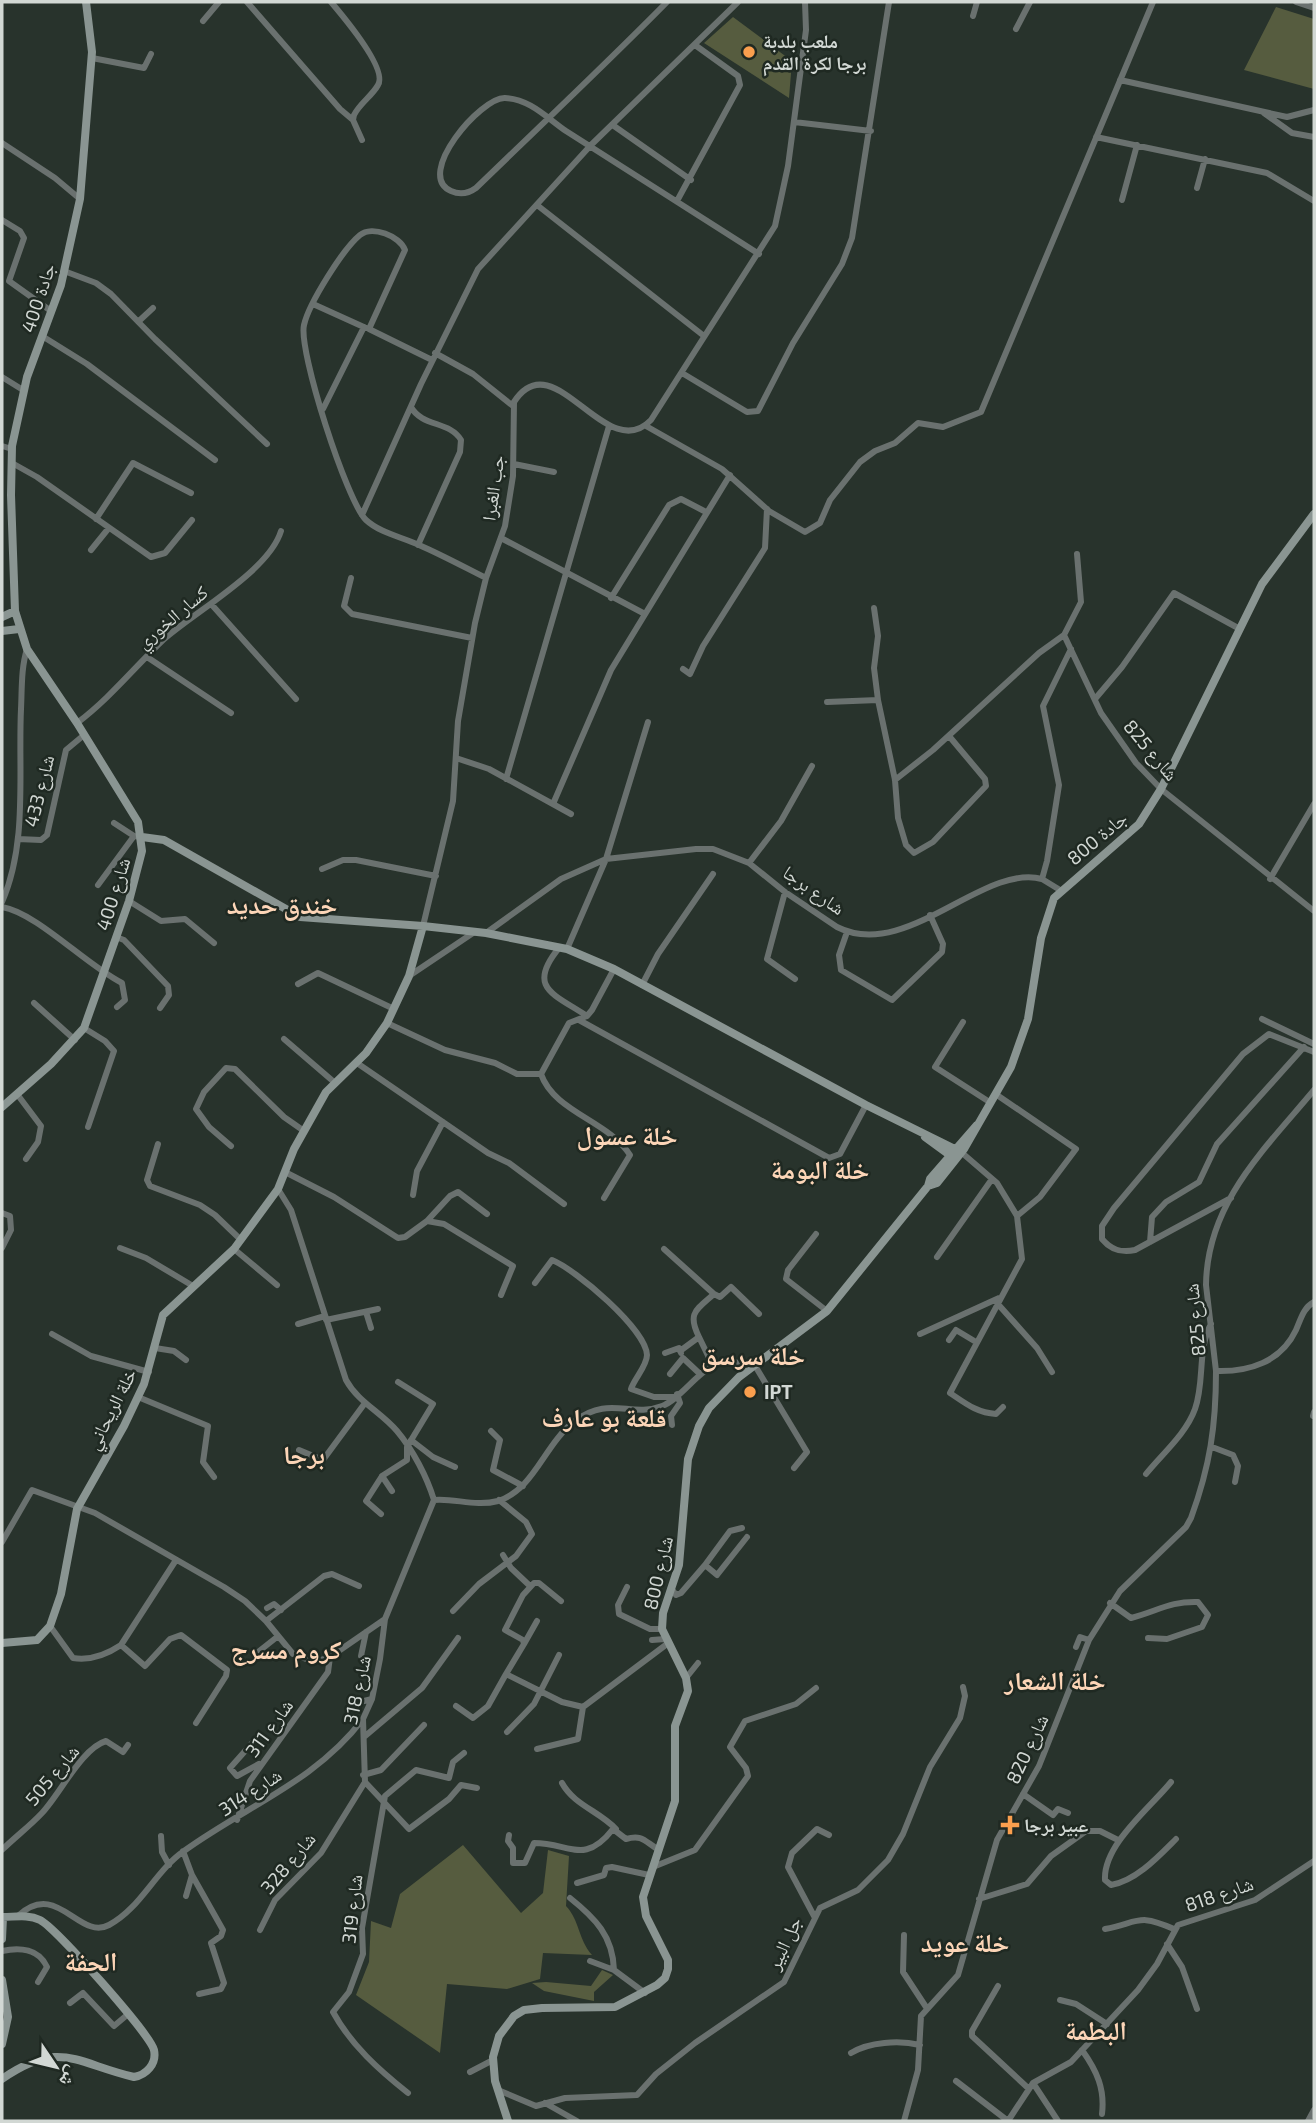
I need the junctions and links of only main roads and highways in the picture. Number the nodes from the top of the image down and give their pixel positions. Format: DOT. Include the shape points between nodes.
graph roads {
  1 [pos="86,2"];
  2 [pos="6,494"];
  3 [pos="1314,514"];
  4 [pos="15,606"];
  5 [pos="2,617"];
  6 [pos="19,629"];
  7 [pos="2,631"];
  8 [pos="138,836"];
  9 [pos="424,926"];
  10 [pos="2,1107"];
  11 [pos="977,1125"];
  12 [pos="955,1153"];
  13 [pos="2,1643"];
  14 [pos="2,1917"];
  15 [pos="2,1939"];
  16 [pos="2,1980"];
  17 [pos="2,2045"];
  18 [pos="2,2079"];
  19 [pos="508,2121"];
  1 -- 2 [label="main road, جادة 400" via="92,58 80,199 64,271 23,390"];
  2 -- 4 [label="main road, جادة 400"];
  3 -- 11 [label="main road, جادة 800" via="1262,584 1161,789 1139,824 1060,890 1051,904 1023,1036 997,1095"];
  4 -- 5 [label="main road"];
  4 -- 6 [label="main road, شارع 400"];
  6 -- 7 [label="main road"];
  6 -- 8 [label="main road, شارع 400" via="27,649 138,822"];
  8 -- 9 [label="main road" via="164,840 300,917"];
  8 -- 10 [label="main road, شارع 400" via="141,859 84,1028"];
  9 -- 12 [label="main road" via="563,948 614,969"];
  9 -- 13 [label="main road, خلة الريحاني" via="409,976 387,1023 357,1063 334,1082 304,1130 279,1186 234,1249 163,1315 138,1397 77,1509 67,1576 50,1626 32,1642"];
  11 -- 12 [label="main road, شارع 800"];
  12 -- 19 [label="main road, شارع 800" via="937,1183 928,1186 827,1311 751,1367 709,1408 692,1443 682,1548 662,1629 688,1691 675,1726 675,1801 643,1906 668,1969 665,1978 645,1993 615,2007 524,2010 514,2016 499,2036 493,2060"];
  14 -- 15 [label="main road"];
  14 -- 18 [label="main road" via="39,1920 54,1930 154,2049 149,2070 141,2076 55,2056 33,2061"];
  16 -- 17 [label="main road" via="8,2017"];
}
